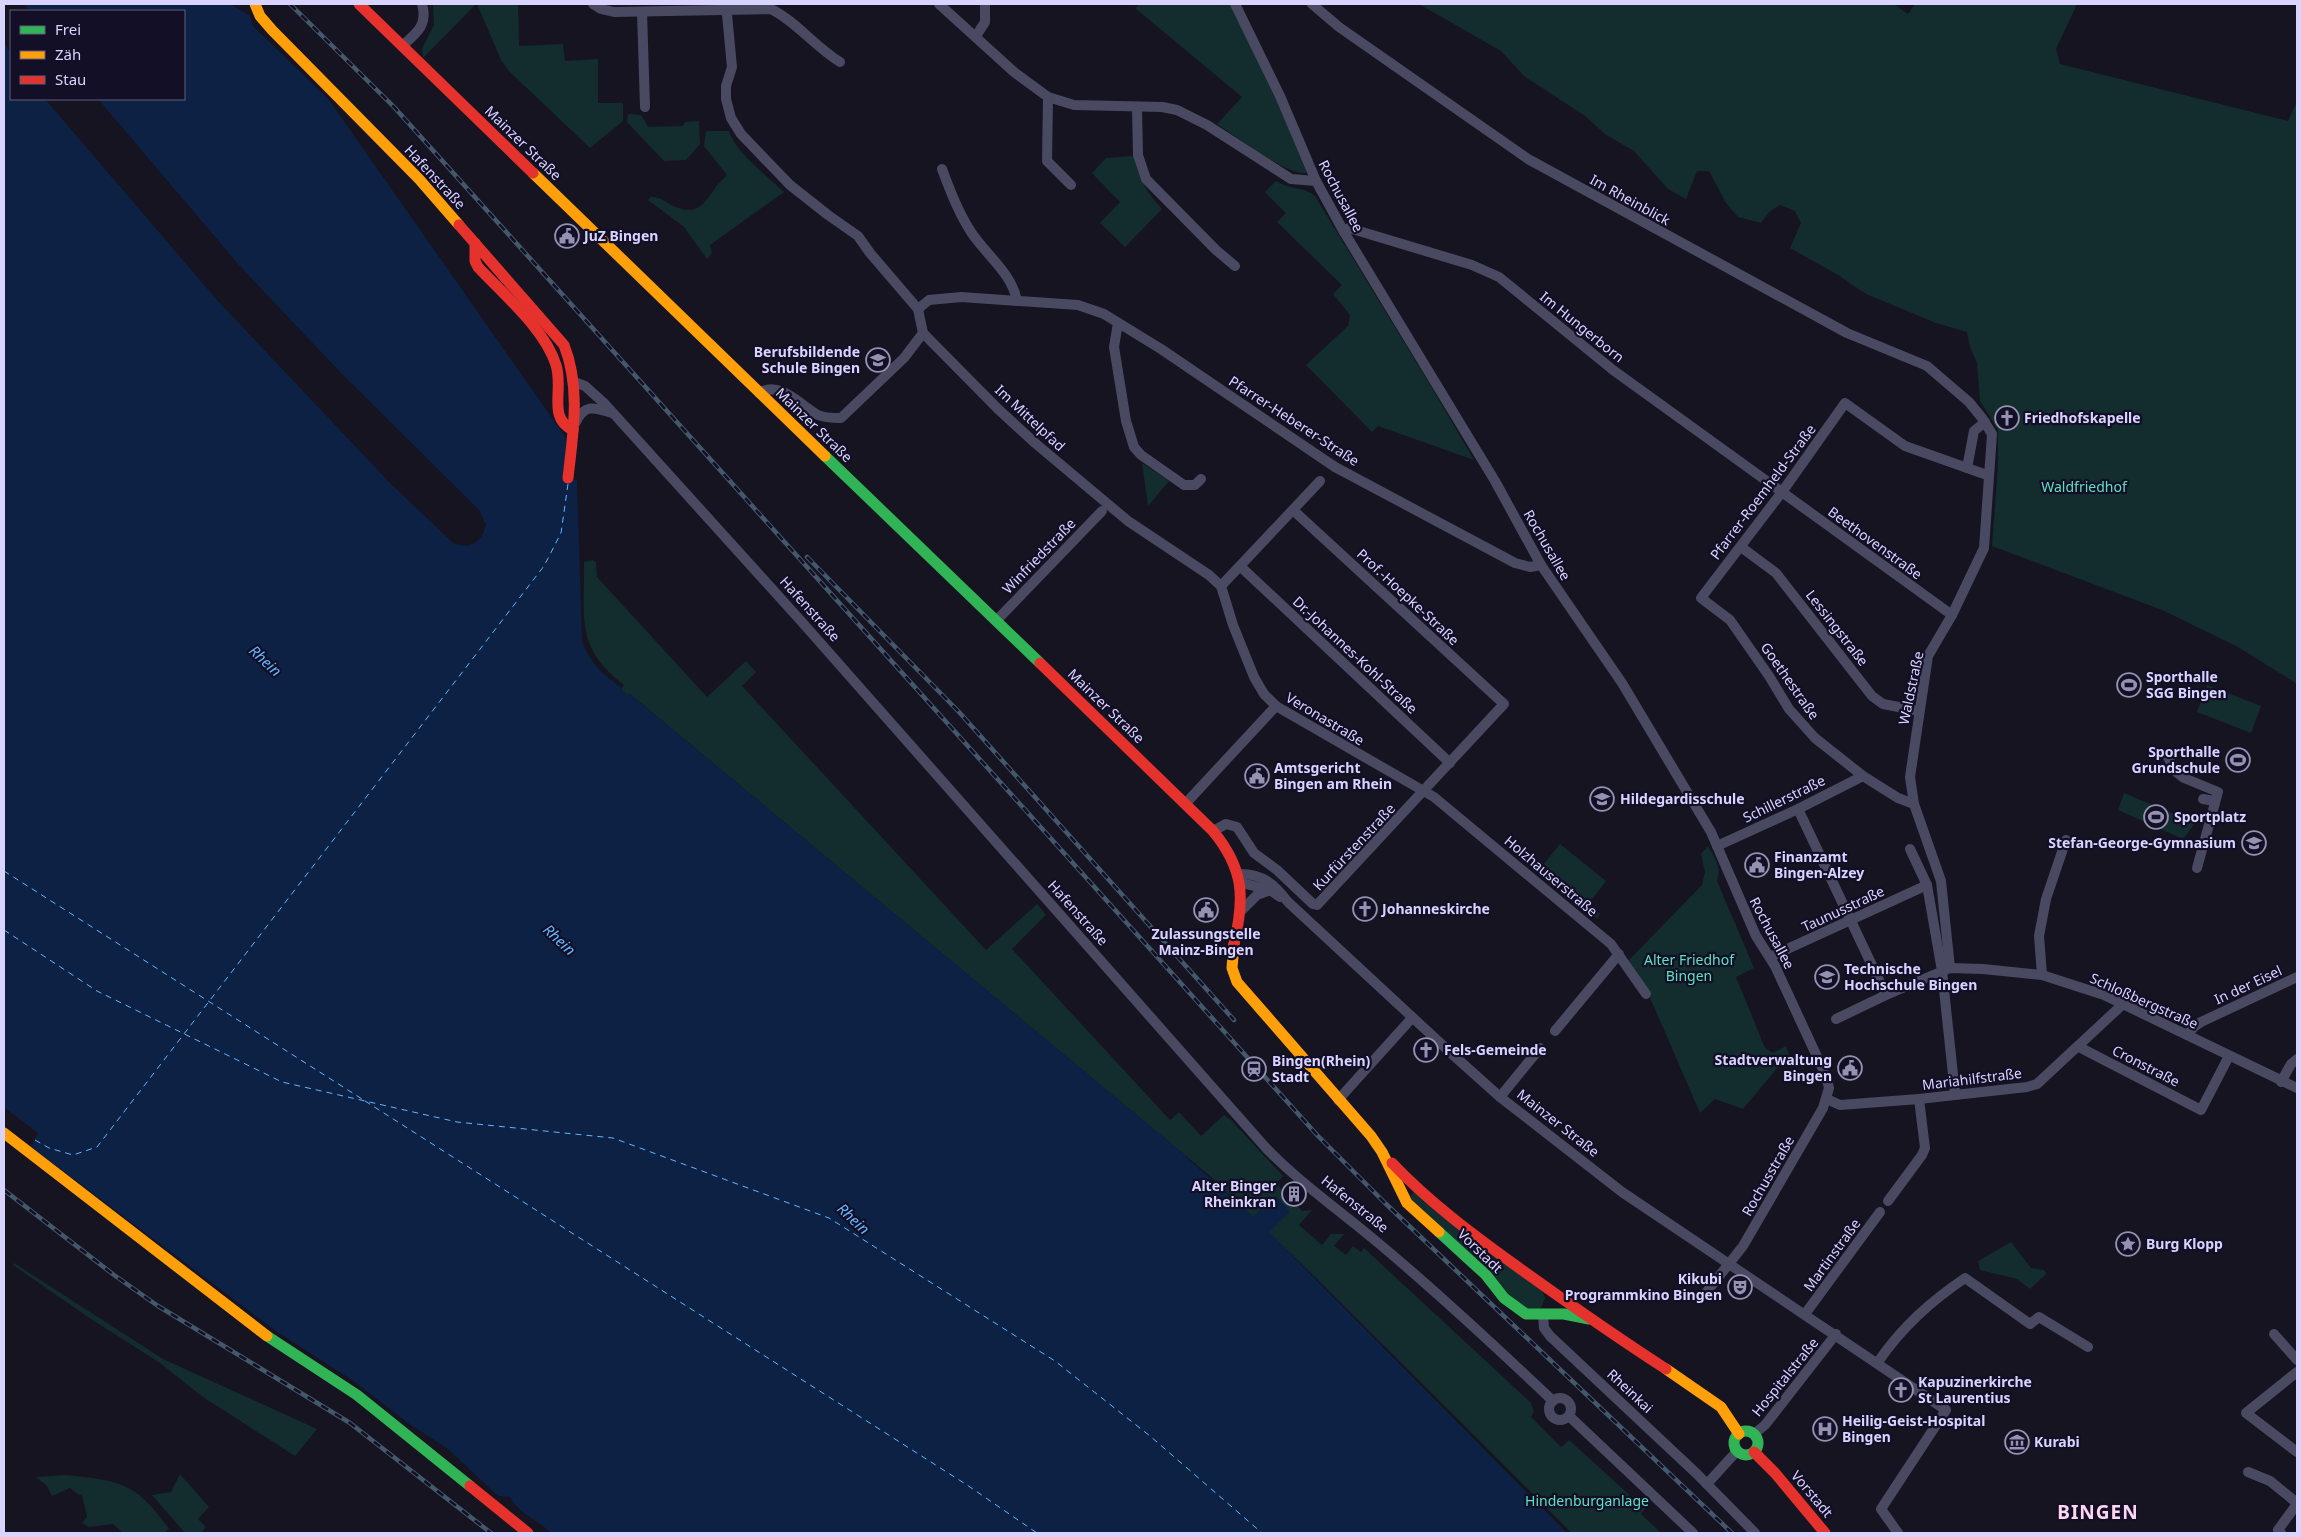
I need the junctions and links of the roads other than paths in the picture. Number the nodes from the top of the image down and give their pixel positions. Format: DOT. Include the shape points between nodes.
graph roads {
  1 [pos="256,4"];
  2 [pos="359,4"];
  3 [pos="422,4"];
  4 [pos="593,4"];
  5 [pos="939,4"];
  6 [pos="985,4"];
  7 [pos="1235,4"];
  8 [pos="1312,4"];
  9 [pos="726,8"];
  10 [pos="642,12"];
  11 [pos="976,36"];
  12 [pos="402,46"];
  13 [pos="840,62"];
  14 [pos="1048,97"];
  15 [pos="645,107"];
  16 [pos="1137,108"];
  17 [pos="942,169"];
  18 [pos="1316,181"];
  19 [pos="1071,185"];
  20 [pos="1344,232"];
  21 [pos="475,243"];
  22 [pos="1235,266"];
  23 [pos="1017,301"];
  24 [pos="918,309"];
  25 [pos="1118,323"];
  26 [pos="923,333"];
  27 [pos="574,382"];
  28 [pos="1954,388"];
  29 [pos="759,393"];
  30 [pos="613,413"];
  31 [pos="1985,422"];
  32 [pos="573,430"];
  33 [pos="1967,468"];
  34 [pos="1987,475"];
  35 [pos="568,478"];
  36 [pos="1201,479"];
  37 [pos="1320,481"];
  38 [pos="1782,492"];
  39 [pos="1293,510"];
  40 [pos="1102,511"];
  41 [pos="1741,547"];
  42 [pos="1541,565"];
  43 [pos="1241,567"];
  44 [pos="1220,586"];
  45 [pos="1701,598"];
  46 [pos="1952,615"];
  47 [pos="996,621"];
  48 [pos="1504,704"];
  49 [pos="1276,706"];
  50 [pos="1918,711"];
  51 [pos="2167,755"];
  52 [pos="1450,763"];
  53 [pos="1863,776"];
  54 [pos="1425,790"];
  55 [pos="2202,799"];
  56 [pos="2215,802"];
  57 [pos="1186,803"];
  58 [pos="1914,804"];
  59 [pos="1798,810"];
  60 [pos="1213,831"];
  61 [pos="2066,840"];
  62 [pos="1717,846"];
  63 [pos="1910,849"];
  64 [pos="2196,868"];
  65 [pos="1241,878"];
  66 [pos="1927,885"];
  67 [pos="1270,890"];
  68 [pos="1288,902"];
  69 [pos="1239,913"];
  70 [pos="1851,920"];
  71 [pos="1619,954"];
  72 [pos="1770,957"];
  73 [pos="1946,970"];
  74 [pos="2042,976"];
  75 [pos="2297,977"];
  76 [pos="1646,994"];
  77 [pos="1886,995"];
  78 [pos="2122,1005"];
  79 [pos="1412,1018"];
  80 [pos="1836,1019"];
  81 [pos="1555,1031"];
  82 [pos="2187,1035"];
  83 [pos="2078,1047"];
  84 [pos="1540,1048"];
  85 [pos="2229,1056"];
  86 [pos="2297,1059"];
  87 [pos="2281,1082"];
  88 [pos="2297,1088"];
  89 [pos="1955,1093"];
  90 [pos="1500,1096"];
  91 [pos="1827,1099"];
  92 [pos="1919,1099"];
  93 [pos="1338,1100"];
  94 [pos="4,1132"];
  95 [pos="1382,1152"];
  96 [pos="1417,1189"];
  97 [pos="1888,1201"];
  98 [pos="1407,1203"];
  99 [pos="1880,1212"];
  100 [pos="1728,1264"];
  101 [pos="1546,1287"];
  102 [pos="1705,1294"];
  103 [pos="1805,1314"];
  104 [pos="1543,1315"];
  105 [pos="1589,1319"];
  106 [pos="1836,1334"];
  107 [pos="2274,1334"];
  108 [pos="2088,1347"];
  109 [pos="2297,1360"];
  110 [pos="1878,1362"];
  111 [pos="2297,1372"];
  112 [pos="1553,1401"];
  113 [pos="1569,1416"];
  114 [pos="1739,1434"];
  115 [pos="1754,1434"];
  116 [pos="1737,1451"];
  117 [pos="1754,1452"];
  118 [pos="2297,1452"];
  119 [pos="2248,1472"];
  120 [pos="1707,1484"];
  121 [pos="2297,1503"];
  122 [pos="528,1533"];
  123 [pos="1693,1533"];
  124 [pos="1755,1533"];
  125 [pos="1826,1533"];
  126 [pos="1898,1533"];
  127 [pos="2282,1533"];
  1 -- 21 [label="main road, Hafenstraße" via="260,16 272,30 419,179"];
  2 -- 12 [label="main road, Mainzer Straße"];
  3 -- 12 [label="street" via="423,26"];
  4 -- 10 [label="street" via="608,11"];
  5 -- 11 [label="street"];
  6 -- 11 [label="street" via="984,22"];
  7 -- 18 [label="street, Rochusallee" via="1280,96"];
  8 -- 28 [label="street, Im Rheinblick" via="1339,27 1528,159 1847,333 1927,366"];
  9 -- 10 [label="street"];
  9 -- 13 [label="street" via="771,9"];
  9 -- 24 [label="street" via="732,66 726,99 735,125 790,185 858,236"];
  10 -- 15 [label="street"];
  11 -- 14 [label="street" via="1021,79"];
  12 -- 29 [label="main road, Mainzer Straße"];
  14 -- 16 [label="street" via="1074,105"];
  14 -- 19 [label="street" via="1047,160"];
  16 -- 18 [label="street" via="1162,106 1186,113 1291,179"];
  16 -- 22 [label="street" via="1138,155 1146,179"];
  17 -- 23 [label="street" via="965,222 980,246 1006,275"];
  18 -- 20 [label="street, Rochusallee"];
  20 -- 38 [label="street, Im Hungerborn" via="1349,228 1472,265 1499,278 1613,370"];
  20 -- 42 [label="street, Rochusallee" via="1495,481"];
  21 -- 27 [label="main road, Hafenstraße" via="558,336 569,354"];
  21 -- 32 [label="main road" via="478,267 544,340 553,355 560,380 558,415 566,428"];
  23 -- 24 [label="street, Pfarrer-Heberer-Straße" via="937,297"];
  23 -- 25 [label="street, Pfarrer-Heberer-Straße" via="1086,306"];
  24 -- 26 [label="street"];
  25 -- 36 [label="street" via="1114,347 1126,420 1134,447 1184,485 1195,485"];
  25 -- 42 [label="street, Pfarrer-Heberer-Straße" via="1335,467 1515,563 1530,567"];
  26 -- 29 [label="street" via="904,358 841,418 819,416 779,389"];
  26 -- 44 [label="street, Im Mittelpfad" via="1042,450 1131,524 1209,575"];
  27 -- 30 [label="street, Hafenstraße" via="585,386"];
  27 -- 32 [label="main road, Hafenstraße"];
  28 -- 31 [label="street, Waldstraße"];
  29 -- 47 [label="main road, Mainzer Straße"];
  30 -- 32 [label="street, Hafenstraße" via="586,409 580,413"];
  30 -- 112 [label="street, Hafenstraße" via="1266,1148 1475,1328"];
  31 -- 33 [label="street" via="1974,431"];
  31 -- 34 [label="street, Waldstraße" via="1992,434"];
  32 -- 35 [label="main road, Hafenstraße"];
  33 -- 34 [label="street"];
  33 -- 38 [label="street, Pfarrer-Roemheld-Straße" via="1905,446 1845,403"];
  34 -- 46 [label="street, Waldstraße" via="1984,548"];
  37 -- 39 [label="street"];
  38 -- 41 [label="street, Pfarrer-Roemheld-Straße"];
  38 -- 46 [label="street, Beethovenstraße"];
  39 -- 43 [label="street"];
  39 -- 48 [label="street, Prof.-Hoepke-Straße"];
  40 -- 47 [label="street, Winfriedstraße"];
  41 -- 45 [label="street, Pfarrer-Roemheld-Straße"];
  41 -- 50 [label="street, Lessingstraße" via="1776,573 1872,696 1883,704"];
  42 -- 62 [label="street, Rochusallee" via="1622,683"];
  43 -- 44 [label="street"];
  43 -- 52 [label="street, Dr.-Johannes-Kohl-Straße"];
  44 -- 49 [label="street, Veronastraße" via="1254,677"];
  45 -- 53 [label="street, Goethestraße" via="1730,620 1789,709 1814,738"];
  46 -- 50 [label="street, Waldstraße" via="1928,656"];
  47 -- 57 [label="main road, Mainzer Straße"];
  48 -- 52 [label="street, Kurfürstenstraße"];
  49 -- 54 [label="street, Veronastraße"];
  49 -- 57 [label="street"];
  50 -- 58 [label="street, Waldstraße" via="1910,777"];
  51 -- 56 [label="street" via="2175,771 2184,778 2218,792"];
  52 -- 54 [label="street, Kurfürstenstraße"];
  53 -- 58 [label="street, Goethestraße"];
  53 -- 59 [label="street, Schillerstraße"];
  54 -- 60 [label="street, Kurfürstenstraße" via="1317,905 1254,853 1237,827 1226,824"];
  54 -- 71 [label="street, Holzhauserstraße"];
  55 -- 56 [label="street"];
  56 -- 64 [label="street"];
  57 -- 60 [label="main road, Mainzer Straße"];
  58 -- 73 [label="street, Waldstraße" via="1941,881"];
  59 -- 62 [label="street, Schillerstraße"];
  59 -- 70 [label="street"];
  60 -- 65 [label="main road, Mainzer Straße" via="1233,856"];
  61 -- 74 [label="street" via="2046,899 2039,936"];
  62 -- 72 [label="street, Rochusallee" via="1756,936"];
  63 -- 66 [label="street"];
  65 -- 67 [label="street, Mainzer Straße"];
  65 -- 68 [label="street, Mainzer Straße" via="1255,875 1271,882"];
  65 -- 69 [label="main road, Vorstadt"];
  66 -- 70 [label="street, Taunusstraße"];
  66 -- 73 [label="street"];
  67 -- 68 [label="street, Mainzer Straße"];
  67 -- 69 [label="street" via="1257,895"];
  68 -- 79 [label="street, Mainzer Straße"];
  69 -- 93 [label="main road, Vorstadt" via="1231,957 1233,974 1248,996"];
  70 -- 72 [label="street, Taunusstraße"];
  70 -- 77 [label="street"];
  71 -- 76 [label="street, Holzhauserstraße"];
  71 -- 81 [label="street"];
  72 -- 91 [label="street, Rochusallee" via="1826,1076"];
  73 -- 74 [label="street, Schloßbergstraße" via="1983,969"];
  73 -- 77 [label="street"];
  73 -- 89 [label="street"];
  74 -- 78 [label="street, Schloßbergstraße" via="2104,995"];
  75 -- 82 [label="street, In der Eisel" via="2201,1022"];
  77 -- 80 [label="street"];
  78 -- 82 [label="street, Schloßbergstraße"];
  78 -- 83 [label="street, Mariahilfstraße"];
  79 -- 90 [label="street, Mainzer Straße"];
  79 -- 93 [label="street"];
  82 -- 85 [label="street, Schloßbergstraße"];
  83 -- 85 [label="street, Cronstraße" via="2201,1110"];
  83 -- 89 [label="street, Mariahilfstraße" via="2037,1084"];
  84 -- 90 [label="street"];
  85 -- 87 [label="street, Schloßbergstraße"];
  86 -- 87 [label="street"];
  87 -- 88 [label="street, Schloßbergstraße"];
  89 -- 92 [label="street, Mariahilfstraße"];
  90 -- 100 [label="street, Mainzer Straße" via="1622,1192"];
  91 -- 92 [label="street, Mariahilfstraße" via="1840,1105"];
  91 -- 100 [label="street, Rochusstraße" via="1743,1246"];
  92 -- 97 [label="street" via="1925,1148"];
  93 -- 95 [label="main road, Vorstadt"];
  94 -- 122 [label="main road" via="268,1336 357,1395"];
  95 -- 96 [label="main road, Vorstadt"];
  95 -- 98 [label="main road, Vorstadt"];
  96 -- 98 [label="main road" via="1410,1191"];
  96 -- 101 [label="main road, Vorstadt"];
  98 -- 104 [label="main road, Vorstadt" via="1486,1275 1516,1308 1526,1314"];
  99 -- 103 [label="street, Martinstraße"];
  100 -- 102 [label="street, Rochusstraße"];
  100 -- 103 [label="street, Mainzer Straße"];
  101 -- 104 [label="main road" via="1552,1305"];
  101 -- 105 [label="main road, Vorstadt"];
  103 -- 106 [label="street, Mainzer Straße"];
  104 -- 105 [label="main road, Vorstadt" via="1564,1314"];
  104 -- 120 [label="street, Rheinkai" via="1544,1328 1550,1336"];
  105 -- 114 [label="main road, Vorstadt" via="1721,1407"];
  106 -- 110 [label="street, Mainzer Straße"];
  106 -- 115 [label="street, Hospitalstraße" via="1765,1425"];
  107 -- 109 [label="street"];
  108 -- 110 [label="street" via="2039,1317 2030,1324 1965,1278 1912,1319"];
  110 -- 126 [label="street, Mainzer Straße" via="1946,1410 1881,1509"];
  111 -- 118 [label="street" via="2246,1413"];
  112 -- 113 [label="street, Hafenstraße" via="1566,1400 1571,1409"];
  112 -- 113 [label="street, Hafenstraße" via="1549,1410 1552,1417 1561,1421"];
  113 -- 123 [label="street"];
  114 -- 115 [label="main road"];
  114 -- 116 [label="main road" via="1734,1442"];
  115 -- 117 [label="main road" via="1758,1445"];
  116 -- 117 [label="main road" via="1744,1455"];
  116 -- 120 [label="street"];
  117 -- 125 [label="main road, Vorstadt"];
  119 -- 121 [label="street" via="2270,1481"];
  120 -- 124 [label="street, Rheinkai"];
  121 -- 127 [label="street" via="2278,1530"];
}
